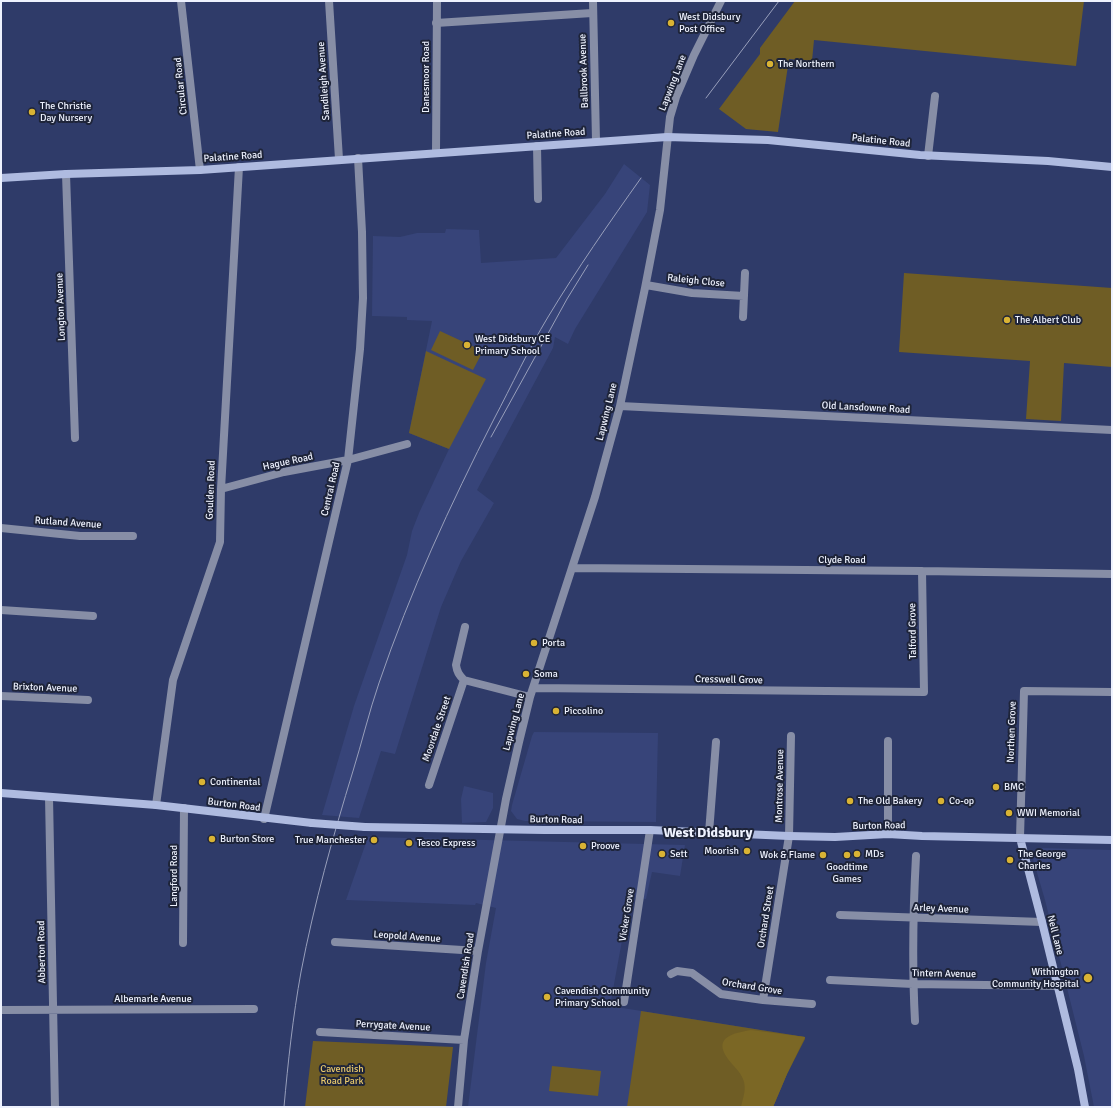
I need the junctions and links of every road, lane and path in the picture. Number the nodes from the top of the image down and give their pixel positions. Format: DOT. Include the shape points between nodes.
graph roads {
  1 [pos="182,1"];
  2 [pos="329,1"];
  3 [pos="437,1"];
  4 [pos="593,1"];
  5 [pos="721,1"];
  6 [pos="592,13"];
  7 [pos="436,23"];
  8 [pos="935,96"];
  9 [pos="667,137"];
  10 [pos="596,141"];
  11 [pos="537,146"];
  12 [pos="436,152"];
  13 [pos="928,156"];
  14 [pos="358,158"];
  15 [pos="339,159"];
  16 [pos="239,167"];
  17 [pos="1112,167"];
  18 [pos="200,170"];
  19 [pos="66,174"];
  20 [pos="1,178"];
  21 [pos="538,199"];
  22 [pos="745,273"];
  23 [pos="646,285"];
  24 [pos="744,296"];
  25 [pos="743,317"];
  26 [pos="620,406"];
  27 [pos="1112,430"];
  28 [pos="75,438"];
  29 [pos="407,444"];
  30 [pos="348,460"];
  31 [pos="220,489"];
  32 [pos="1,528"];
  33 [pos="133,536"];
  34 [pos="572,568"];
  35 [pos="922,571"];
  36 [pos="1112,574"];
  37 [pos="1,610"];
  38 [pos="93,616"];
  39 [pos="466,627"];
  40 [pos="464,680"];
  41 [pos="534,688"];
  42 [pos="924,692"];
  43 [pos="1112,692"];
  44 [pos="1,696"];
  45 [pos="530,697"];
  46 [pos="88,700"];
  47 [pos="791,736"];
  48 [pos="888,741"];
  49 [pos="716,742"];
  50 [pos="428,784"];
  51 [pos="1,793"];
  52 [pos="49,797"];
  53 [pos="156,805"];
  54 [pos="184,808"];
  55 [pos="264,819"];
  56 [pos="500,828"];
  57 [pos="650,830"];
  58 [pos="708,833"];
  59 [pos="888,834"];
  60 [pos="789,836"];
  61 [pos="1020,838"];
  62 [pos="1112,840"];
  63 [pos="916,856"];
  64 [pos="840,915"];
  65 [pos="913,918"];
  66 [pos="1042,922"];
  67 [pos="334,942"];
  68 [pos="183,943"];
  69 [pos="478,951"];
  70 [pos="671,974"];
  71 [pos="830,980"];
  72 [pos="913,984"];
  73 [pos="1057,986"];
  74 [pos="763,1000"];
  75 [pos="624,1002"];
  76 [pos="812,1004"];
  77 [pos="53,1009"];
  78 [pos="254,1009"];
  79 [pos="1,1010"];
  80 [pos="915,1021"];
  81 [pos="320,1032"];
  82 [pos="464,1040"];
  83 [pos="55,1107"];
  84 [pos="458,1107"];
  85 [pos="1086,1107"];
  1 -- 18 [label="street, Circular Road"];
  2 -- 15 [label="street, Sandileigh Avenue"];
  3 -- 7 [label="street, Danesmoor Road"];
  4 -- 6 [label="street, Ballbrook Avenue"];
  5 -- 9 [label="street, Lapwing Lane" via="676,97"];
  6 -- 7 [label="street"];
  6 -- 10 [label="street, Ballbrook Avenue"];
  7 -- 12 [label="street, Danesmoor Road"];
  8 -- 13 [label="street"];
  9 -- 10 [label="street, Palatine Road"];
  9 -- 13 [label="street, Palatine Road" via="768,140"];
  9 -- 23 [label="street, Lapwing Lane" via="660,210"];
  10 -- 11 [label="street, Palatine Road"];
  11 -- 12 [label="street, Palatine Road"];
  11 -- 21 [label="street"];
  12 -- 14 [label="street, Palatine Road"];
  13 -- 17 [label="street, Palatine Road" via="1048,161"];
  14 -- 15 [label="street, Palatine Road"];
  14 -- 30 [label="street, Central Road" via="362,298 360,349"];
  15 -- 16 [label="street, Palatine Road"];
  16 -- 18 [label="street, Palatine Road"];
  16 -- 31 [label="street, Goulden Road"];
  18 -- 19 [label="street, Palatine Road"];
  19 -- 20 [label="street, Palatine Road"];
  19 -- 28 [label="street, Longton Avenue"];
  22 -- 24 [label="street"];
  23 -- 24 [label="street, Raleigh Close" via="692,293"];
  23 -- 26 [label="street, Lapwing Lane"];
  24 -- 25 [label="street"];
  26 -- 27 [label="street, Old Lansdowne Road"];
  26 -- 34 [label="street, Lapwing Lane"];
  29 -- 30 [label="street, Hague Road"];
  30 -- 31 [label="street, Hague Road" via="284,472"];
  30 -- 55 [label="street, Central Road"];
  31 -- 53 [label="street, Goulden Road" via="220,542 173,680"];
  32 -- 33 [label="street, Rutland Avenue" via="80,536"];
  34 -- 35 [label="street, Clyde Road"];
  34 -- 41 [label="street, Lapwing Lane"];
  35 -- 36 [label="street, Clyde Road"];
  35 -- 42 [label="street, Talford Grove"];
  37 -- 38 [label="street"];
  39 -- 40 [label="street" via="456,665 459,676"];
  40 -- 45 [label="street"];
  40 -- 50 [label="street, Moordale Street"];
  41 -- 42 [label="street, Cresswell Grove"];
  41 -- 45 [label="street, Lapwing Lane"];
  43 -- 61 [label="street, Northen Grove" via="1024,691"];
  44 -- 46 [label="street, Brixton Avenue"];
  45 -- 56 [label="street, Lapwing Lane"];
  47 -- 60 [label="street, Montrose Avenue"];
  48 -- 59 [label="street"];
  49 -- 58 [label="street"];
  51 -- 52 [label="street, Burton Road"];
  52 -- 53 [label="street, Burton Road"];
  52 -- 77 [label="street, Abberton Road"];
  53 -- 54 [label="street, Burton Road"];
  54 -- 55 [label="street, Burton Road"];
  54 -- 68 [label="street, Langford Road"];
  55 -- 56 [label="street, Burton Road, bridge" via="365,826"];
  56 -- 57 [label="street, Burton Road"];
  56 -- 69 [label="street, Cavendish Road"];
  57 -- 58 [label="street, Burton Road"];
  57 -- 75 [label="street, Vicker Grove"];
  58 -- 60 [label="street, Burton Road"];
  59 -- 60 [label="street, Burton Road"];
  59 -- 61 [label="street, Burton Road"];
  60 -- 74 [label="street, Orchard Street"];
  61 -- 62 [label="street, Burton Road"];
  61 -- 66 [label="street, Nell Lane"];
  63 -- 65 [label="street"];
  64 -- 65 [label="street, Arley Avenue"];
  65 -- 66 [label="street, Arley Avenue"];
  65 -- 72 [label="street"];
  66 -- 73 [label="street, Nell Lane"];
  67 -- 69 [label="street, Leopold Avenue"];
  69 -- 82 [label="street, Cavendish Road"];
  70 -- 74 [label="street, Orchard Grove" via="677,971 692,973 721,994"];
  71 -- 72 [label="street, Tintern Avenue"];
  72 -- 73 [label="street, Tintern Avenue"];
  72 -- 80 [label="street"];
  73 -- 85 [label="street, Nell Lane"];
  74 -- 76 [label="street, Orchard Grove"];
  77 -- 78 [label="street, Albemarle Avenue"];
  77 -- 79 [label="street, Albemarle Avenue"];
  77 -- 83 [label="street, Abberton Road"];
  81 -- 82 [label="street, Perrygate Avenue"];
  82 -- 84 [label="street, Cavendish Road"];
}
